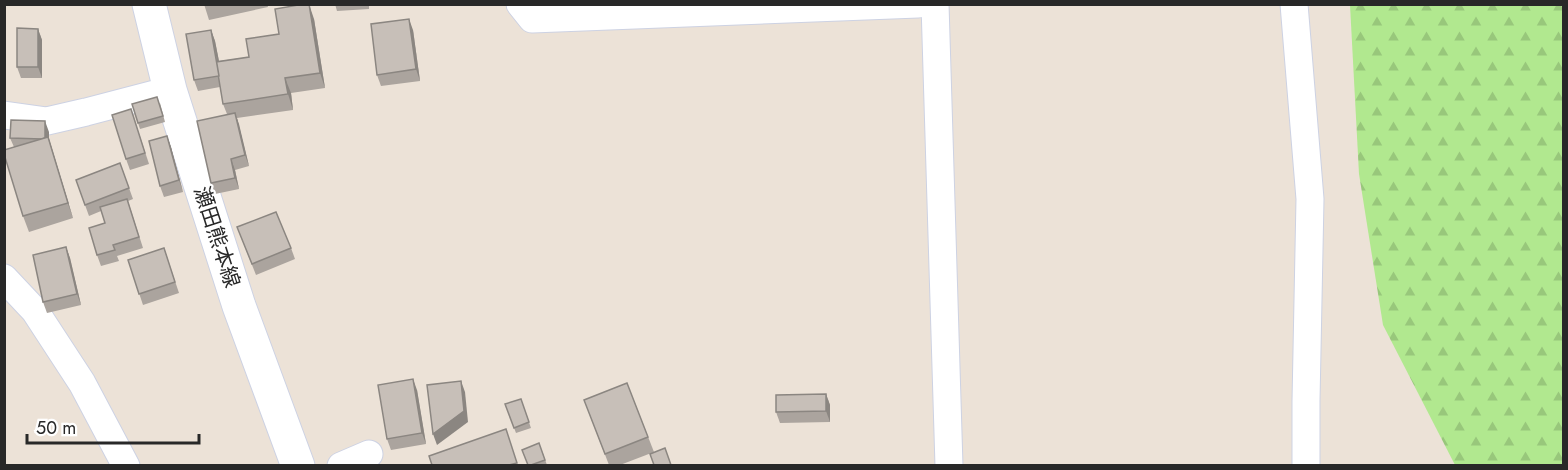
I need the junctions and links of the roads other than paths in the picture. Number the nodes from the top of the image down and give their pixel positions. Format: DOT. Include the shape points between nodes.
graph roads {
  1 [pos="149,4"];
  2 [pos="520,4"];
  3 [pos="918,4"];
  4 [pos="935,4"];
  5 [pos="1294,4"];
  6 [pos="170,90"];
  7 [pos="4,115"];
  8 [pos="4,278"];
  9 [pos="369,454"];
  10 [pos="126,465"];
  11 [pos="298,465"];
  12 [pos="341,465"];
  13 [pos="949,465"];
  14 [pos="1306,465"];
  1 -- 6 [label="main road, 瀬田熊本線"];
  2 -- 3 [label="street" via="532,19"];
  4 -- 13 [label="street"];
  5 -- 14 [label="street" via="1310,200"];
  6 -- 7 [label="street" via="48,120"];
  6 -- 11 [label="main road, 瀬田熊本線" via="239,306"];
  8 -- 10 [label="street" via="35,311 82,383"];
  9 -- 12 [label="street"];
}
